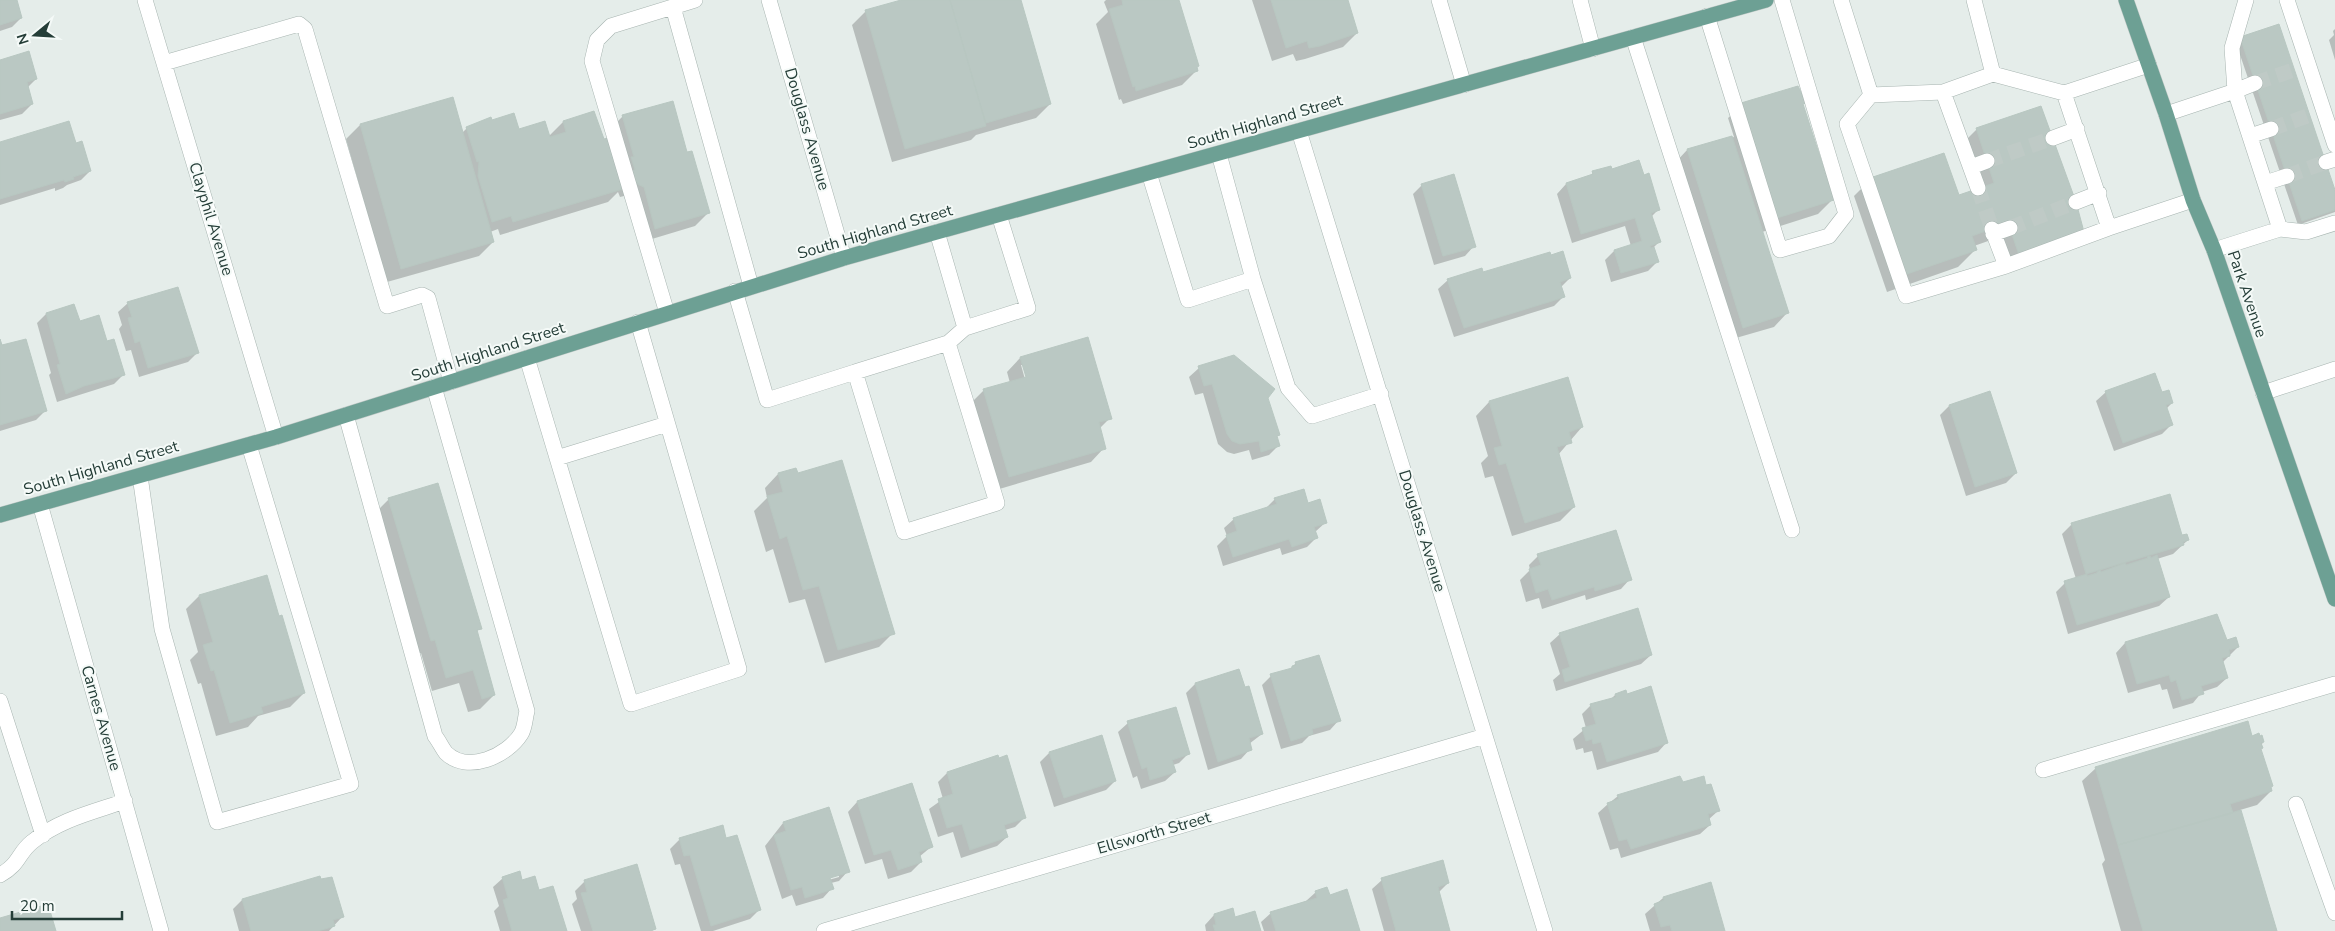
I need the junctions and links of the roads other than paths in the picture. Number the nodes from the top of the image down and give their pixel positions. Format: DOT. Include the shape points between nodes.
graph roads {
  1 [pos="145,0"];
  2 [pos="695,0"];
  3 [pos="770,0"];
  4 [pos="1439,0"];
  5 [pos="1580,0"];
  6 [pos="1766,0"];
  7 [pos="1782,0"];
  8 [pos="1841,0"];
  9 [pos="1974,0"];
  10 [pos="2126,0"];
  11 [pos="2246,0"];
  12 [pos="2287,0"];
  13 [pos="673,7"];
  14 [pos="1707,16"];
  15 [pos="1633,37"];
  16 [pos="1593,49"];
  17 [pos="164,63"];
  18 [pos="2149,65"];
  19 [pos="1993,74"];
  20 [pos="2256,83"];
  21 [pos="1464,85"];
  22 [pos="2236,91"];
  23 [pos="1943,92"];
  24 [pos="2064,93"];
  25 [pos="1871,95"];
  26 [pos="2166,114"];
  27 [pos="2077,129"];
  28 [pos="2271,129"];
  29 [pos="1299,131"];
  30 [pos="2250,136"];
  31 [pos="2053,138"];
  32 [pos="2335,144"];
  33 [pos="1218,154"];
  34 [pos="1987,161"];
  35 [pos="1971,167"];
  36 [pos="1149,173"];
  37 [pos="2287,176"];
  38 [pos="2265,182"];
  39 [pos="1978,188"];
  40 [pos="2099,193"];
  41 [pos="2193,200"];
  42 [pos="2076,202"];
  43 [pos="999,215"];
  44 [pos="2335,223"];
  45 [pos="2010,228"];
  46 [pos="2110,228"];
  47 [pos="2280,229"];
  48 [pos="937,232"];
  49 [pos="2214,250"];
  50 [pos="844,258"];
  51 [pos="2006,266"];
  52 [pos="1253,279"];
  53 [pos="752,286"];
  54 [pos="735,291"];
  55 [pos="667,313"];
  56 [pos="638,322"];
  57 [pos="965,328"];
  58 [pos="948,343"];
  59 [pos="527,358"];
  60 [pos="2335,369"];
  61 [pos="855,372"];
  62 [pos="451,382"];
  63 [pos="434,387"];
  64 [pos="2263,393"];
  65 [pos="1380,394"];
  66 [pos="346,415"];
  67 [pos="667,424"];
  68 [pos="276,437"];
  69 [pos="250,445"];
  70 [pos="557,458"];
  71 [pos="140,476"];
  72 [pos="40,504"];
  73 [pos="0,514"];
  74 [pos="1792,530"];
  75 [pos="2335,599"];
  76 [pos="2335,684"];
  77 [pos="0,701"];
  78 [pos="1485,736"];
  79 [pos="2044,770"];
  80 [pos="124,801"];
  81 [pos="2296,804"];
  82 [pos="43,835"];
  83 [pos="0,875"];
  84 [pos="2335,913"];
  85 [pos="161,931"];
  86 [pos="824,931"];
  87 [pos="1545,931"];
  1 -- 17 [label="street, Clayphil Avenue"];
  2 -- 13 [label="street"];
  3 -- 50 [label="street, Douglass Avenue"];
  4 -- 21 [label="street"];
  5 -- 16 [label="street"];
  6 -- 14 [label="main road, South Highland Street"];
  7 -- 14 [label="street" via="1846,214 1829,236 1780,250"];
  8 -- 25 [label="street"];
  9 -- 19 [label="street"];
  10 -- 18 [label="main road, Park Avenue"];
  11 -- 22 [label="street" via="2232,48"];
  12 -- 32 [label="street" via="2301,67 2317,113"];
  13 -- 53 [label="street"];
  13 -- 55 [label="street" via="611,26 597,40 592,62"];
  14 -- 15 [label="main road, South Highland Street"];
  15 -- 16 [label="main road, South Highland Street"];
  15 -- 74 [label="street"];
  16 -- 21 [label="main road, South Highland Street"];
  17 -- 62 [label="street" via="299,24 305,29 387,306 422,295 428,298"];
  17 -- 68 [label="street, Clayphil Avenue"];
  18 -- 24 [label="street"];
  18 -- 26 [label="main road, Park Avenue"];
  19 -- 23 [label="street"];
  19 -- 24 [label="street"];
  20 -- 22 [label="street"];
  21 -- 29 [label="main road, South Highland Street"];
  22 -- 26 [label="street"];
  22 -- 30 [label="street"];
  23 -- 25 [label="street"];
  23 -- 35 [label="street"];
  24 -- 27 [label="street"];
  25 -- 51 [label="street" via="1847,124 1906,296"];
  26 -- 41 [label="main road, Park Avenue"];
  27 -- 31 [label="street"];
  27 -- 40 [label="street"];
  28 -- 30 [label="street"];
  29 -- 33 [label="main road, South Highland Street"];
  29 -- 65 [label="street, Douglass Avenue"];
  30 -- 38 [label="street"];
  33 -- 36 [label="main road, South Highland Street"];
  33 -- 52 [label="street"];
  34 -- 35 [label="street"];
  35 -- 39 [label="street"];
  36 -- 43 [label="main road, South Highland Street"];
  36 -- 52 [label="street" via="1188,300"];
  37 -- 38 [label="street"];
  38 -- 47 [label="street"];
  40 -- 42 [label="street"];
  40 -- 46 [label="street"];
  41 -- 46 [label="street"];
  41 -- 49 [label="main road, Park Avenue"];
  43 -- 48 [label="main road, South Highland Street"];
  43 -- 57 [label="street" via="1028,308"];
  44 -- 47 [label="street" via="2306,232"];
  45 -- 51 [label="street" via="1992,232"];
  46 -- 51 [label="street"];
  47 -- 49 [label="street"];
  48 -- 50 [label="main road, South Highland Street"];
  48 -- 57 [label="street"];
  49 -- 64 [label="main road, Park Avenue"];
  50 -- 53 [label="main road, South Highland Street"];
  52 -- 65 [label="street" via="1288,388 1312,416"];
  53 -- 54 [label="main road, South Highland Street"];
  54 -- 55 [label="main road, South Highland Street"];
  54 -- 61 [label="street" via="767,400"];
  55 -- 56 [label="main road, South Highland Street"];
  56 -- 59 [label="main road, South Highland Street"];
  56 -- 67 [label="street"];
  57 -- 58 [label="street"];
  58 -- 61 [label="street"];
  58 -- 61 [label="street" via="997,504 904,532"];
  59 -- 62 [label="main road, South Highland Street"];
  59 -- 70 [label="street"];
  60 -- 64 [label="street"];
  62 -- 63 [label="main road, South Highland Street"];
  63 -- 66 [label="main road, South Highland Street"];
  63 -- 66 [label="street" via="527,711 522,733 504,752 484,761 464,762 447,753 435,736"];
  64 -- 75 [label="main road, Park Avenue"];
  65 -- 78 [label="street, Douglass Avenue"];
  66 -- 68 [label="main road, South Highland Street"];
  67 -- 70 [label="street"];
  67 -- 70 [label="street" via="739,669 631,704"];
  68 -- 69 [label="main road, South Highland Street"];
  69 -- 71 [label="main road, South Highland Street"];
  69 -- 71 [label="street" via="351,784 217,822 162,629"];
  71 -- 72 [label="main road, South Highland Street"];
  72 -- 73 [label="main road, South Highland Street"];
  72 -- 80 [label="street, Carnes Avenue"];
  76 -- 79 [label="street"];
  77 -- 82 [label="street"];
  78 -- 86 [label="street, Ellsworth Street"];
  78 -- 87 [label="street, Douglass Avenue"];
  80 -- 82 [label="street" via="58,824"];
  80 -- 85 [label="street, Carnes Avenue"];
  81 -- 84 [label="street"];
  82 -- 83 [label="street" via="30,843 12,869"];
}
